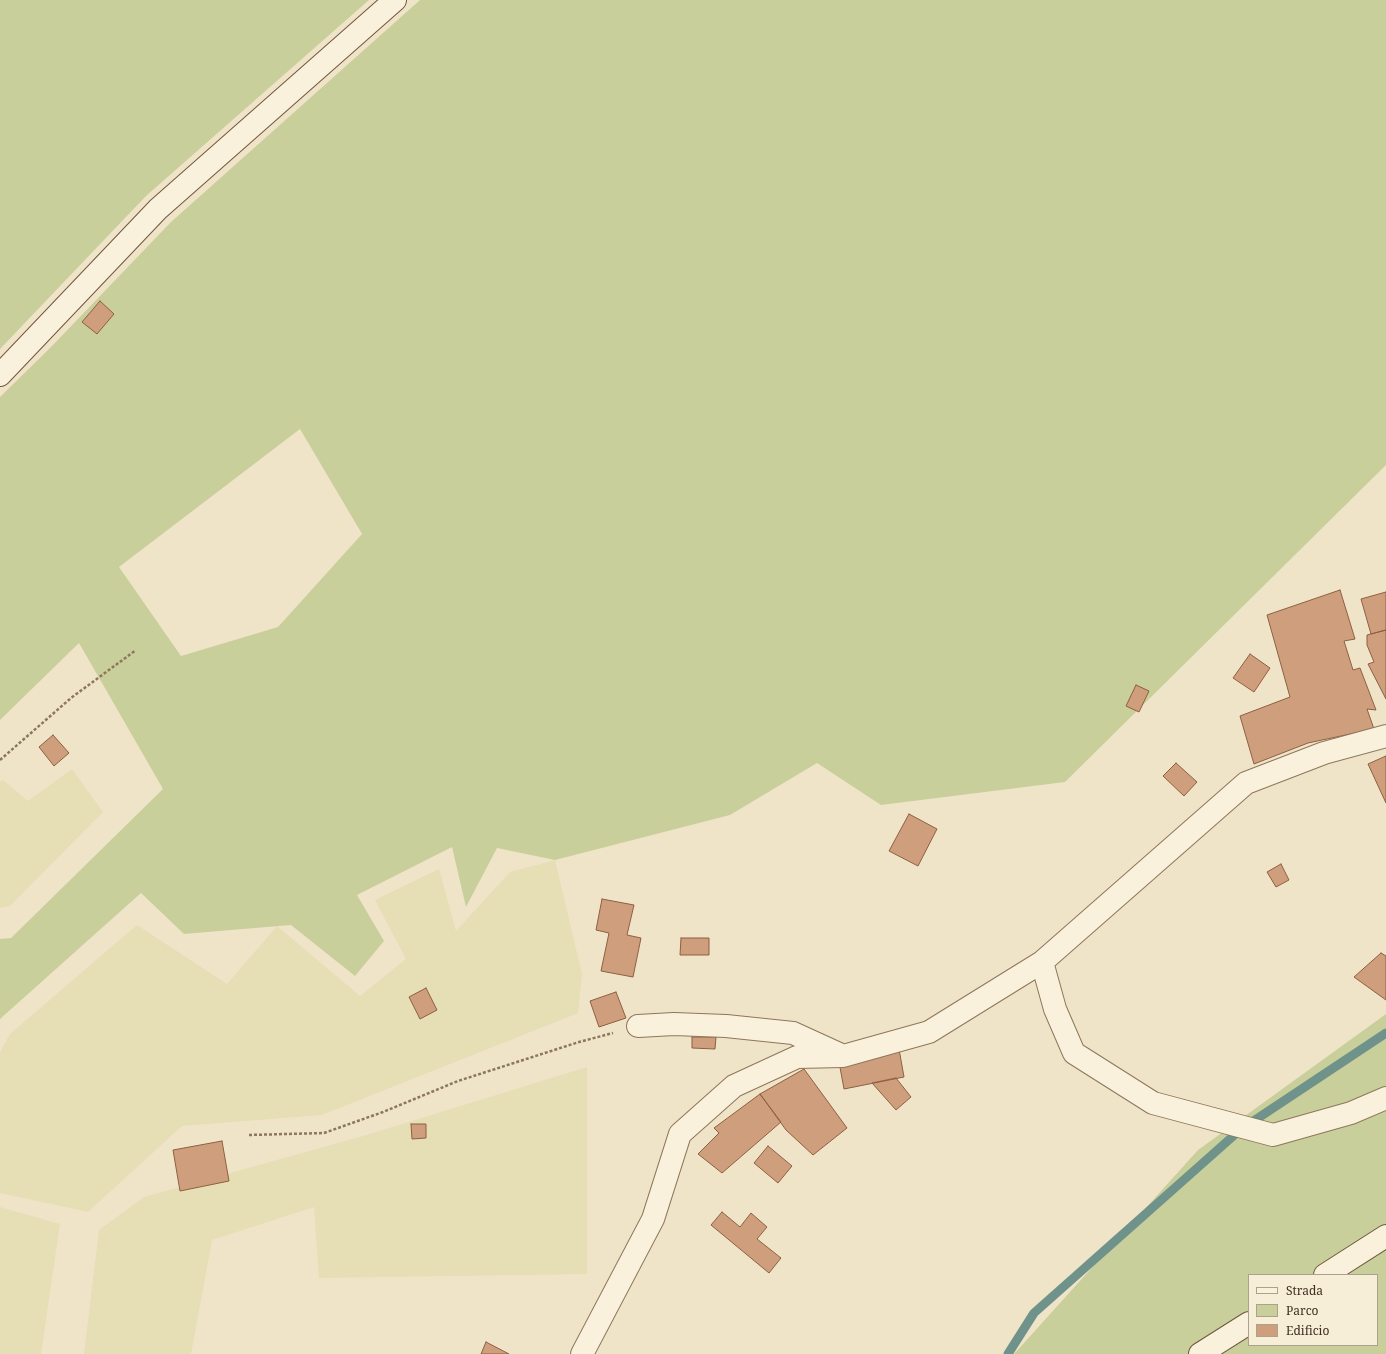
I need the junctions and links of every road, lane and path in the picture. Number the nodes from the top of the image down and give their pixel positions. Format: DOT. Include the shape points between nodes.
graph roads {
  1 [pos="395,0"];
  2 [pos="0,375"];
  3 [pos="136,650"];
  4 [pos="1386,736"];
  5 [pos="0,760"];
  6 [pos="1042,962"];
  7 [pos="638,1026"];
  8 [pos="843,1056"];
  9 [pos="1386,1098"];
  10 [pos="249,1135"];
  11 [pos="1386,1236"];
  12 [pos="1327,1274"];
  13 [pos="1248,1324"];
  14 [pos="582,1354"];
  15 [pos="1200,1354"];
  1 -- 2 [label="street" via="158,209"];
  3 -- 5 [label="path" via="71,698"];
  4 -- 6 [label="street" via="1324,753 1246,783"];
  6 -- 8 [label="street" via="929,1032"];
  6 -- 9 [label="street" via="1055,1009 1074,1053 1153,1103 1273,1136 1344,1115"];
  7 -- 8 [label="street" via="726,1026 794,1033"];
  7 -- 10 [label="path" via="458,1081 324,1133"];
  8 -- 14 [label="street" via="797,1057 734,1086 680,1134 653,1219"];
  11 -- 12 [label="street"];
  13 -- 15 [label="street"];
}
